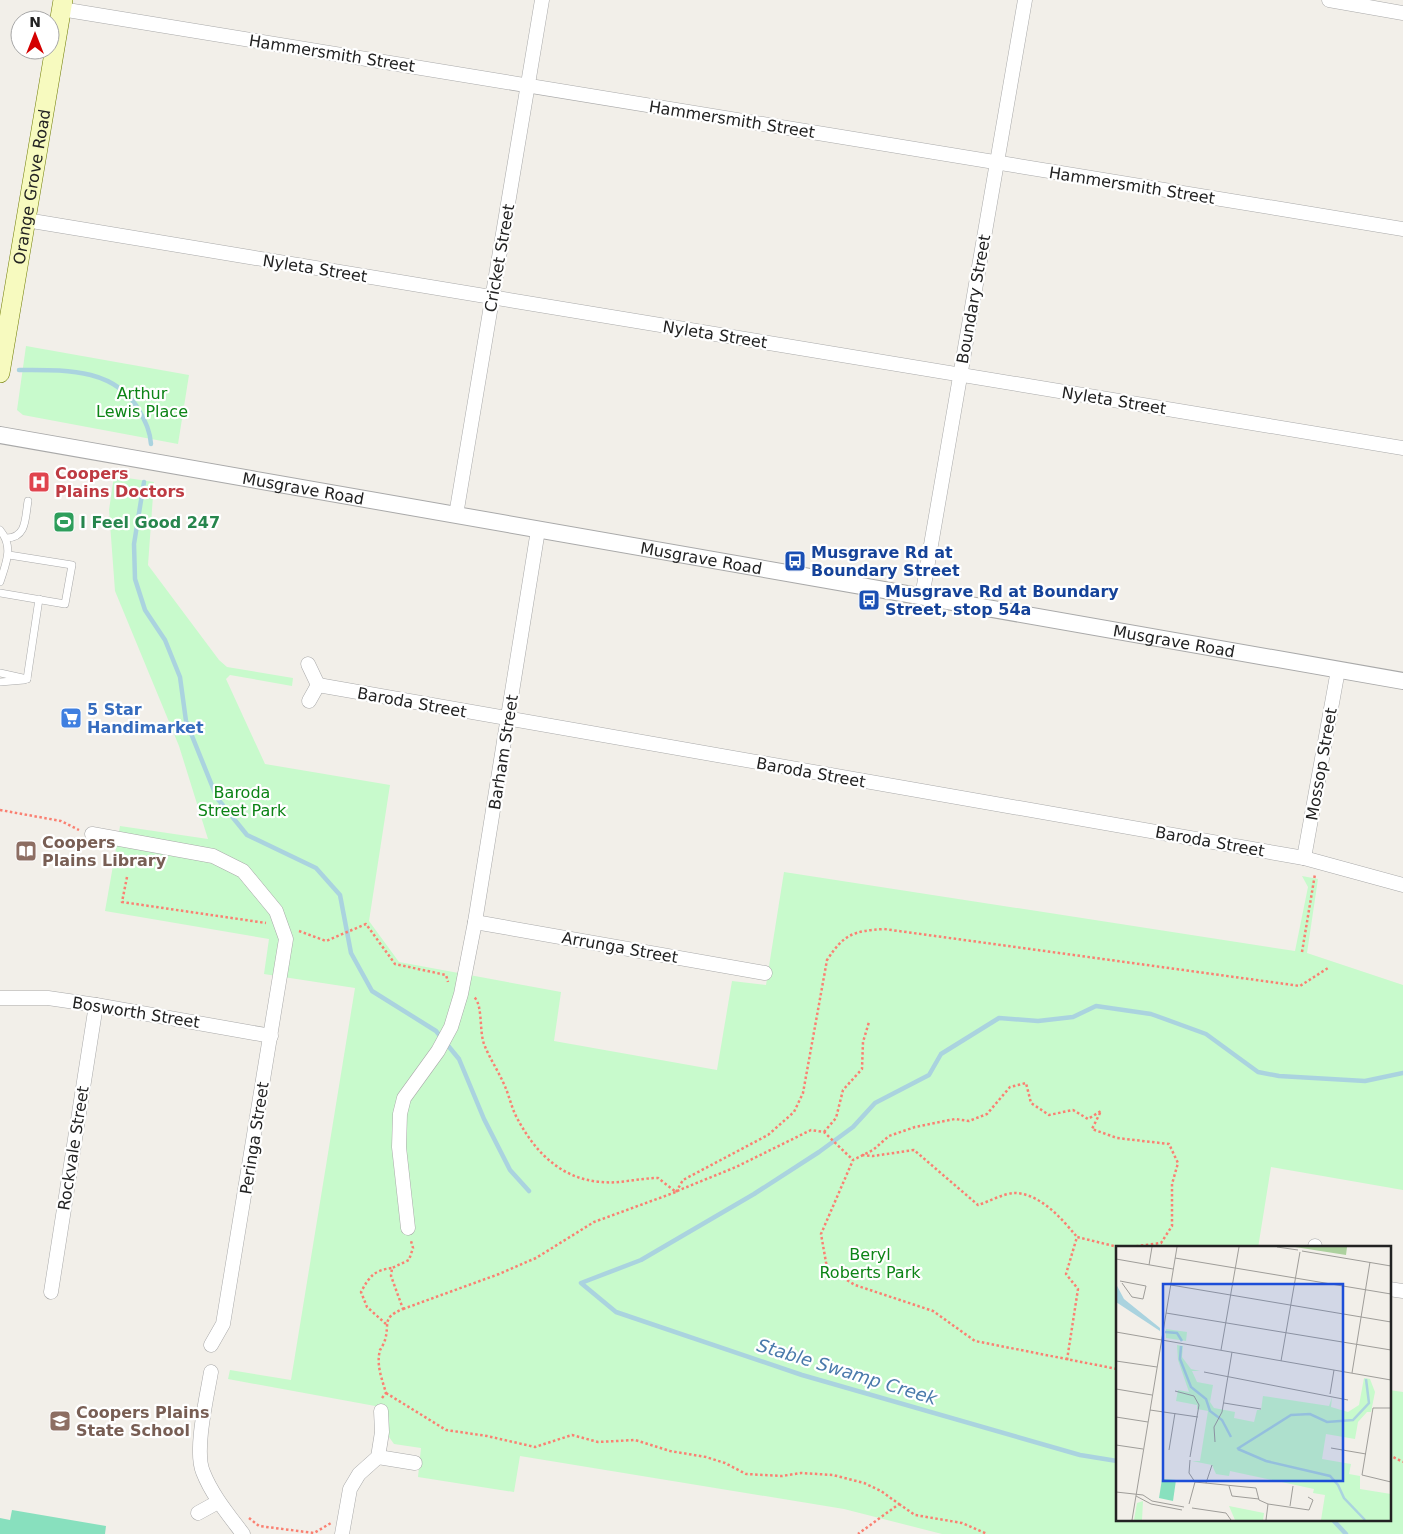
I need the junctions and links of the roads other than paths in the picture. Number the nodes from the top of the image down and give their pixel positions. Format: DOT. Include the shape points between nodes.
graph roads {
  1 [pos="542,0"];
  2 [pos="1025,0"];
  3 [pos="1329,0"];
  4 [pos="62,4"];
  5 [pos="1403,12"];
  6 [pos="528,86"];
  7 [pos="997,162"];
  8 [pos="26,220"];
  9 [pos="1403,229"];
  10 [pos="492,297"];
  11 [pos="0,373"];
  12 [pos="960,374"];
  13 [pos="0,435"];
  14 [pos="1403,448"];
  15 [pos="28,501"];
  16 [pos="456,515"];
  17 [pos="0,530"];
  18 [pos="538,530"];
  19 [pos="7,538"];
  20 [pos="9,554"];
  21 [pos="0,582"];
  22 [pos="0,593"];
  23 [pos="922,597"];
  24 [pos="39,599"];
  25 [pos="308,664"];
  26 [pos="1338,670"];
  27 [pos="0,672"];
  28 [pos="27,680"];
  29 [pos="1403,681"];
  30 [pos="0,682"];
  31 [pos="318,685"];
  32 [pos="309,701"];
  33 [pos="509,719"];
  34 [pos="92,834"];
  35 [pos="1311,859"];
  36 [pos="1403,885"];
  37 [pos="475,922"];
  38 [pos="765,973"];
  39 [pos="0,998"];
  40 [pos="96,1004"];
  41 [pos="272,1036"];
  42 [pos="408,1228"];
  43 [pos="1390,1289"];
  44 [pos="1403,1291"];
  45 [pos="50,1292"];
  46 [pos="211,1345"];
  47 [pos="210,1372"];
  48 [pos="381,1411"];
  49 [pos="378,1457"];
  50 [pos="415,1463"];
  51 [pos="218,1502"];
  52 [pos="198,1514"];
  53 [pos="342,1529"];
  54 [pos="243,1534"];
  1 -- 6 [label="street, Cricket Street"];
  2 -- 7 [label="street, Boundary Street"];
  3 -- 5 [label="street"];
  4 -- 6 [label="street, Hammersmith Street"];
  4 -- 8 [label="main road, Orange Grove Road"];
  6 -- 7 [label="street, Hammersmith Street"];
  6 -- 10 [label="street, Cricket Street"];
  7 -- 9 [label="street, Hammersmith Street"];
  7 -- 12 [label="street, Boundary Street"];
  8 -- 10 [label="street, Nyleta Street"];
  8 -- 11 [label="main road, Orange Grove Road"];
  10 -- 12 [label="street, Nyleta Street"];
  10 -- 16 [label="street, Cricket Street"];
  12 -- 14 [label="street, Nyleta Street"];
  12 -- 23 [label="street, Boundary Street"];
  13 -- 16 [label="street, Musgrave Road"];
  15 -- 19 [label="lane" via="21,533"];
  16 -- 18 [label="street, Musgrave Road"];
  17 -- 19 [label="lane"];
  18 -- 23 [label="street, Musgrave Road"];
  18 -- 33 [label="street, Barham Street"];
  19 -- 20 [label="lane"];
  20 -- 21 [label="lane"];
  20 -- 24 [label="lane" via="72,565 65,604"];
  22 -- 24 [label="lane"];
  23 -- 26 [label="street, Musgrave Road"];
  24 -- 28 [label="lane"];
  25 -- 31 [label="street"];
  26 -- 29 [label="street, Musgrave Road"];
  26 -- 35 [label="street, Mossop Street"];
  27 -- 28 [label="lane"];
  28 -- 30 [label="lane"];
  31 -- 32 [label="street"];
  31 -- 33 [label="street, Baroda Street"];
  33 -- 35 [label="street, Baroda Street"];
  33 -- 37 [label="street, Barham Street"];
  34 -- 41 [label="street, Peringa Street" via="213,856 243,871 276,912 286,939"];
  35 -- 36 [label="street, Baroda Street"];
  37 -- 38 [label="street, Arrunga Street"];
  37 -- 42 [label="street, Barham Street" via="451,1027 404,1098 400,1114 399,1147"];
  39 -- 40 [label="street, Bosworth Street" via="48,998"];
  40 -- 41 [label="street, Bosworth Street"];
  40 -- 45 [label="street, Rockvale Street"];
  41 -- 46 [label="street, Peringa Street" via="223,1324"];
  43 -- 44 [label="street"];
  47 -- 51 [label="street" via="200,1450 202,1470"];
  48 -- 49 [label="street"];
  49 -- 50 [label="street"];
  49 -- 53 [label="street" via="359,1474 350,1488"];
  51 -- 52 [label="street"];
  51 -- 54 [label="street"];
}
